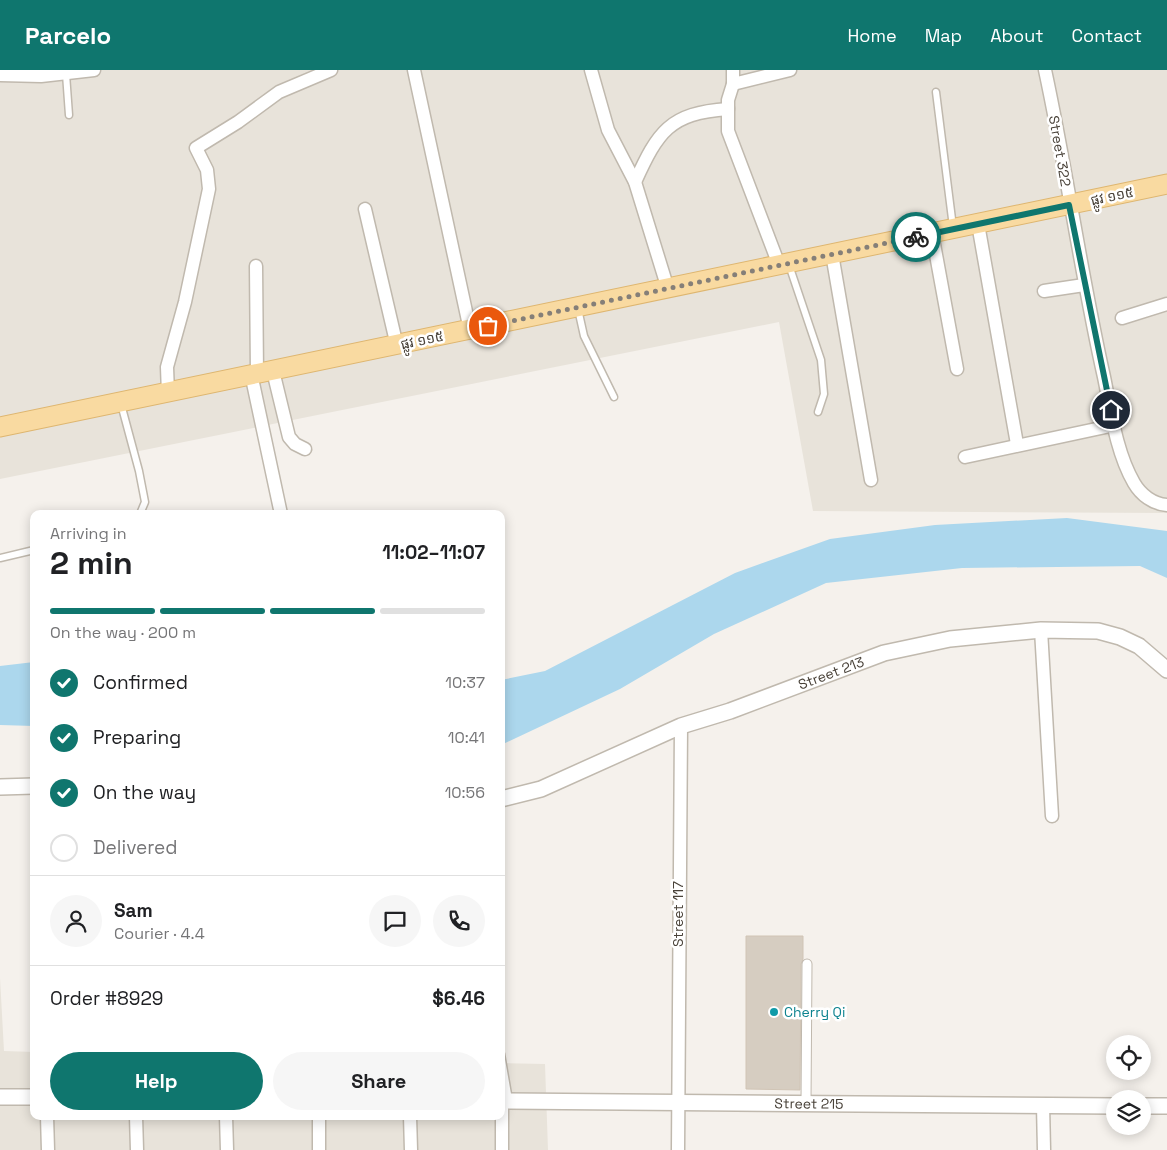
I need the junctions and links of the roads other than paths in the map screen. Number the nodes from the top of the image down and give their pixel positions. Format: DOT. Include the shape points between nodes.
graph roads {
  1 [pos="94,70"];
  2 [pos="331,70"];
  3 [pos="414,70"];
  4 [pos="591,70"];
  5 [pos="733,70"];
  6 [pos="1045,70"];
  7 [pos="785,71"];
  8 [pos="66,74"];
  9 [pos="0,75"];
  10 [pos="733,84"];
  11 [pos="936,92"];
  12 [pos="728,109"];
  13 [pos="69,116"];
  14 [pos="635,182"];
  15 [pos="1167,184"];
  16 [pos="1069,205"];
  17 [pos="365,209"];
  18 [pos="978,224"];
  19 [pos="953,229"];
  20 [pos="932,234"];
  21 [pos="832,254"];
  22 [pos="784,265"];
  23 [pos="256,266"];
  24 [pos="1084,285"];
  25 [pos="668,289"];
  26 [pos="1044,291"];
  27 [pos="1167,304"];
  28 [pos="577,308"];
  29 [pos="1122,318"];
  30 [pos="470,330"];
  31 [pos="397,346"];
  32 [pos="957,369"];
  33 [pos="260,374"];
  34 [pos="168,394"];
  35 [pos="614,397"];
  36 [pos="121,403"];
  37 [pos="818,412"];
  38 [pos="1115,425"];
  39 [pos="0,427"];
  40 [pos="1018,444"];
  41 [pos="306,449"];
  42 [pos="965,457"];
  43 [pos="870,480"];
  44 [pos="1167,505"];
  45 [pos="142,510"];
  46 [pos="280,510"];
  47 [pos="30,551"];
  48 [pos="0,558"];
  49 [pos="1041,630"];
  50 [pos="1167,670"];
  51 [pos="680,726"];
  52 [pos="30,786"];
  53 [pos="0,787"];
  54 [pos="505,798"];
  55 [pos="1052,816"];
  56 [pos="807,964"];
  57 [pos="0,1097"];
  58 [pos="30,1097"];
  59 [pos="505,1101"];
  60 [pos="677,1102"];
  61 [pos="806,1103"];
  62 [pos="1043,1105"];
  63 [pos="1106,1106"];
  64 [pos="1151,1106"];
  65 [pos="1167,1106"];
  66 [pos="47,1120"];
  67 [pos="136,1120"];
  68 [pos="226,1120"];
  69 [pos="319,1120"];
  70 [pos="410,1120"];
  71 [pos="503,1120"];
  72 [pos="48,1150"];
  73 [pos="137,1150"];
  74 [pos="227,1150"];
  75 [pos="319,1150"];
  76 [pos="411,1150"];
  77 [pos="502,1150"];
  78 [pos="678,1150"];
  79 [pos="1044,1150"];
  1 -- 8 [label="street"];
  2 -- 34 [label="street" via="279,92 196,148 207,170 208,189 185,302 167,367"];
  3 -- 30 [label="street"];
  4 -- 14 [label="street" via="608,130"];
  5 -- 10 [label="street"];
  6 -- 16 [label="street, Street 322"];
  7 -- 10 [label="street"];
  8 -- 9 [label="street"];
  8 -- 13 [label="lane"];
  10 -- 12 [label="street"];
  11 -- 19 [label="lane"];
  12 -- 14 [label="street" via="704,111 679,119 664,132"];
  12 -- 22 [label="street" via="728,131 735,152"];
  14 -- 25 [label="street"];
  15 -- 16 [label="main road, ផ្លូវ ១១៥"];
  16 -- 18 [label="main road, ផ្លូវ ១១៥"];
  16 -- 24 [label="street, Street 322"];
  17 -- 31 [label="street"];
  18 -- 19 [label="main road, ផ្លូវ ១១៥"];
  18 -- 40 [label="street"];
  19 -- 20 [label="main road, ផ្លូវ ១១៥"];
  20 -- 21 [label="main road, ផ្លូវ ១១៥"];
  20 -- 32 [label="street"];
  21 -- 22 [label="main road, ផ្លូវ ១១៥"];
  21 -- 43 [label="street"];
  22 -- 25 [label="main road, ផ្លូវ ១១៥"];
  22 -- 37 [label="lane" via="821,360 824,394"];
  23 -- 33 [label="street"];
  24 -- 26 [label="street"];
  24 -- 38 [label="street, Street 322"];
  25 -- 28 [label="main road, ផ្លូវ ១១៥"];
  27 -- 29 [label="street"];
  28 -- 30 [label="main road, ផ្លូវ ១១៥"];
  28 -- 35 [label="lane" via="584,336"];
  30 -- 31 [label="main road, ផ្លូវ ១១៥"];
  31 -- 33 [label="main road, ផ្លូវ ១១៥"];
  33 -- 34 [label="main road, ផ្លូវ ១១៥"];
  33 -- 41 [label="street" via="289,437"];
  33 -- 46 [label="street" via="253,383"];
  34 -- 36 [label="main road, ផ្លូវ ១១៥"];
  36 -- 39 [label="main road, ផ្លូវ ១១៥"];
  36 -- 45 [label="lane" via="145,502"];
  38 -- 40 [label="street"];
  38 -- 44 [label="street, Street 322" via="1122,454 1140,493"];
  40 -- 42 [label="street"];
  47 -- 48 [label="lane"];
  49 -- 50 [label="street, Street 213" via="1098,632 1120,637 1139,646"];
  49 -- 51 [label="street, Street 213" via="950,639 884,653 730,711"];
  49 -- 55 [label="street"];
  51 -- 54 [label="street, Street 213" via="541,789"];
  51 -- 60 [label="street, Street 117"];
  52 -- 53 [label="street"];
  56 -- 61 [label="street"];
  57 -- 58 [label="street"];
  59 -- 60 [label="street, Street 215"];
  60 -- 61 [label="street, Street 215"];
  60 -- 78 [label="street, Street 117"];
  61 -- 62 [label="street, Street 215"];
  62 -- 63 [label="street, Street 215"];
  62 -- 79 [label="street"];
  64 -- 65 [label="street"];
  66 -- 72 [label="street"];
  67 -- 73 [label="street"];
  68 -- 74 [label="street"];
  69 -- 75 [label="street"];
  70 -- 76 [label="street"];
  71 -- 77 [label="street"];
}
